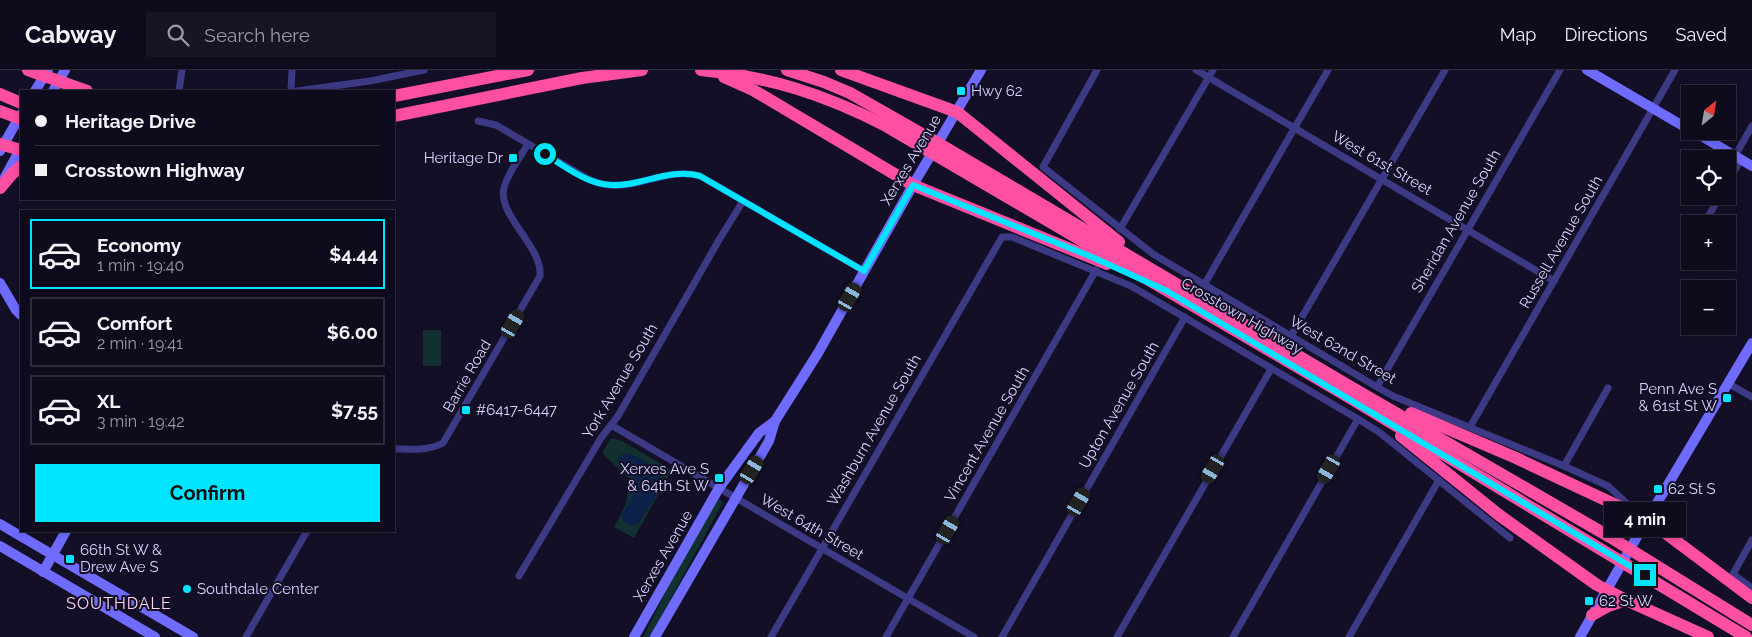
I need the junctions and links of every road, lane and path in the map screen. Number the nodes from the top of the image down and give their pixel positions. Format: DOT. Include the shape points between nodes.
graph roads {
  1 [pos="28,70"];
  2 [pos="65,70"];
  3 [pos="182,70"];
  4 [pos="292,70"];
  5 [pos="424,70"];
  6 [pos="528,70"];
  7 [pos="642,70"];
  8 [pos="706,70"];
  9 [pos="787,70"];
  10 [pos="841,70"];
  11 [pos="981,70"];
  12 [pos="1097,70"];
  13 [pos="1196,70"];
  14 [pos="1328,70"];
  15 [pos="1444,70"];
  16 [pos="1560,70"];
  17 [pos="1587,70"];
  18 [pos="1675,70"];
  19 [pos="1211,74"];
  20 [pos="42,81"];
  21 [pos="55,87"];
  22 [pos="80,90"];
  23 [pos="180,90"];
  24 [pos="291,90"];
  25 [pos="304,90"];
  26 [pos="0,94"];
  27 [pos="395,96"];
  28 [pos="20,103"];
  29 [pos="1654,108"];
  30 [pos="0,110"];
  31 [pos="957,112"];
  32 [pos="20,116"];
  33 [pos="395,116"];
  34 [pos="20,119"];
  35 [pos="478,121"];
  36 [pos="1681,124"];
  37 [pos="1752,126"];
  38 [pos="1295,128"];
  39 [pos="1708,140"];
  40 [pos="528,144"];
  41 [pos="2,145"];
  42 [pos="20,149"];
  43 [pos="20,151"];
  44 [pos="1738,157"];
  45 [pos="1736,162"];
  46 [pos="1752,166"];
  47 [pos="20,167"];
  48 [pos="1381,179"];
  49 [pos="913,185"];
  50 [pos="0,187"];
  51 [pos="744,201"];
  52 [pos="1120,229"];
  53 [pos="1467,230"];
  54 [pos="1096,270"];
  55 [pos="864,271"];
  56 [pos="1554,281"];
  57 [pos="0,284"];
  58 [pos="1204,285"];
  59 [pos="1170,286"];
  60 [pos="20,314"];
  61 [pos="1185,317"];
  62 [pos="1291,336"];
  63 [pos="1752,343"];
  64 [pos="1271,368"];
  65 [pos="1728,384"];
  66 [pos="1377,387"];
  67 [pos="1608,388"];
  68 [pos="1348,391"];
  69 [pos="1752,397"];
  70 [pos="1358,419"];
  71 [pos="775,421"];
  72 [pos="611,425"];
  73 [pos="1470,427"];
  74 [pos="395,449"];
  75 [pos="1564,466"];
  76 [pos="1439,480"];
  77 [pos="720,488"];
  78 [pos="736,498"];
  79 [pos="1648,520"];
  80 [pos="0,524"];
  81 [pos="65,532"];
  82 [pos="306,532"];
  83 [pos="1510,538"];
  84 [pos="1752,540"];
  85 [pos="0,546"];
  86 [pos="822,548"];
  87 [pos="53,555"];
  88 [pos="44,572"];
  89 [pos="519,576"];
  90 [pos="1752,588"];
  91 [pos="1607,590"];
  92 [pos="1752,598"];
  93 [pos="908,599"];
  94 [pos="1626,600"];
  95 [pos="147,610"];
  96 [pos="1592,615"];
  97 [pos="1752,625"];
  98 [pos="152,635"];
  99 [pos="193,637"];
  100 [pos="246,637"];
  101 [pos="634,637"];
  102 [pos="656,637"];
  103 [pos="771,637"];
  104 [pos="886,637"];
  105 [pos="974,637"];
  106 [pos="1002,637"];
  107 [pos="1117,637"];
  108 [pos="1233,637"];
  109 [pos="1349,637"];
  110 [pos="1580,637"];
  111 [pos="1708,637"];
  112 [pos="1746,637"];
  1 -- 20 [label="highway"];
  2 -- 21 [label="street"];
  3 -- 23 [label="street"];
  4 -- 24 [label="street"];
  5 -- 25 [label="street"];
  6 -- 27 [label="highway"];
  7 -- 33 [label="highway" via="582,78"];
  8 -- 49 [label="highway" via="753,90"];
  8 -- 59 [label="highway, Crosstown Highway" via="766,79 856,111"];
  9 -- 59 [label="highway, Crosstown Highway" via="850,93 945,146"];
  10 -- 31 [label="highway"];
  11 -- 31 [label="street, Xerxes Avenue"];
  12 -- 52 [label="street, West 62nd Street" via="1043,167"];
  13 -- 19 [label="street, West 61st Street"];
  14 -- 38 [label="street"];
  15 -- 48 [label="street"];
  16 -- 53 [label="street, Sheridan Avenue South"];
  17 -- 29 [label="street"];
  18 -- 29 [label="street, Russell Avenue South"];
  19 -- 38 [label="street, West 61st Street"];
  19 -- 52 [label="street"];
  20 -- 21 [label="highway"];
  21 -- 22 [label="highway"];
  26 -- 28 [label="highway"];
  29 -- 36 [label="street"];
  29 -- 56 [label="street, Russell Avenue South"];
  30 -- 34 [label="highway"];
  31 -- 49 [label="street, Xerxes Avenue"];
  31 -- 59 [label="highway"];
  32 -- 41 [label="street"];
  35 -- 40 [label="street" via="496,125"];
  37 -- 44 [label="street"];
  38 -- 48 [label="street, West 61st Street"];
  38 -- 58 [label="street"];
  39 -- 44 [label="street"];
  40 -- 51 [label="street" via="598,183 622,185 672,174 691,174"];
  40 -- 74 [label="street, Barrie Road" via="503,190 506,207 540,264 540,276 443,444 428,449"];
  41 -- 42 [label="highway"];
  43 -- 50 [label="street"];
  44 -- 45 [label="street"];
  44 -- 46 [label="street"];
  47 -- 50 [label="highway"];
  48 -- 53 [label="street, West 61st Street"];
  48 -- 62 [label="street"];
  49 -- 55 [label="street, Xerxes Avenue"];
  49 -- 59 [label="highway"];
  51 -- 55 [label="street"];
  51 -- 72 [label="street, York Avenue South"];
  52 -- 58 [label="street, West 62nd Street"];
  53 -- 56 [label="street, West 61st Street"];
  53 -- 66 [label="street, Sheridan Avenue South"];
  54 -- 61 [label="street"];
  54 -- 86 [label="street, Washburn Avenue South" via="1012,237 1002,237"];
  54 -- 93 [label="street, Vincent Avenue South"];
  55 -- 71 [label="street, Xerxes Avenue"];
  56 -- 73 [label="street, Russell Avenue South"];
  57 -- 60 [label="street"];
  58 -- 62 [label="street, West 62nd Street"];
  59 -- 68 [label="highway, Crosstown Highway"];
  61 -- 64 [label="street"];
  61 -- 106 [label="street, Upton Avenue South"];
  62 -- 66 [label="street, West 62nd Street"];
  63 -- 65 [label="street"];
  64 -- 70 [label="street"];
  64 -- 107 [label="street"];
  65 -- 69 [label="street"];
  65 -- 79 [label="street"];
  66 -- 73 [label="street, West 62nd Street"];
  67 -- 75 [label="street"];
  68 -- 79 [label="highway" via="1533,465"];
  68 -- 91 [label="highway" via="1499,515"];
  68 -- 97 [label="highway, Crosstown Highway" via="1610,537"];
  68 -- 112 [label="highway, Crosstown Highway"];
  70 -- 76 [label="street"];
  70 -- 108 [label="street"];
  71 -- 77 [label="street, Xerxes Avenue" via="759,433"];
  71 -- 78 [label="street, Xerxes Avenue" via="769,441"];
  72 -- 77 [label="street, West 64th Street"];
  72 -- 89 [label="street, York Avenue South"];
  73 -- 75 [label="street, West 62nd Street"];
  75 -- 79 [label="street, West 62nd Street" via="1608,486"];
  76 -- 83 [label="street"];
  76 -- 109 [label="street"];
  77 -- 78 [label="street, West 64th Street"];
  77 -- 101 [label="street, Xerxes Avenue"];
  78 -- 86 [label="street, West 64th Street"];
  78 -- 102 [label="street, Xerxes Avenue"];
  79 -- 91 [label="street"];
  79 -- 92 [label="highway"];
  80 -- 87 [label="street"];
  81 -- 87 [label="street"];
  82 -- 100 [label="street"];
  84 -- 90 [label="street" via="1733,574"];
  85 -- 88 [label="street"];
  86 -- 93 [label="street, West 64th Street"];
  86 -- 103 [label="street, Washburn Avenue South"];
  87 -- 88 [label="street"];
  87 -- 95 [label="street"];
  88 -- 98 [label="street"];
  91 -- 94 [label="highway"];
  91 -- 96 [label="street"];
  93 -- 104 [label="street, Vincent Avenue South"];
  93 -- 105 [label="street, West 64th Street"];
  94 -- 96 [label="highway"];
  94 -- 111 [label="highway"];
  95 -- 98 [label="street"];
  95 -- 99 [label="street"];
  96 -- 110 [label="street"];
}
